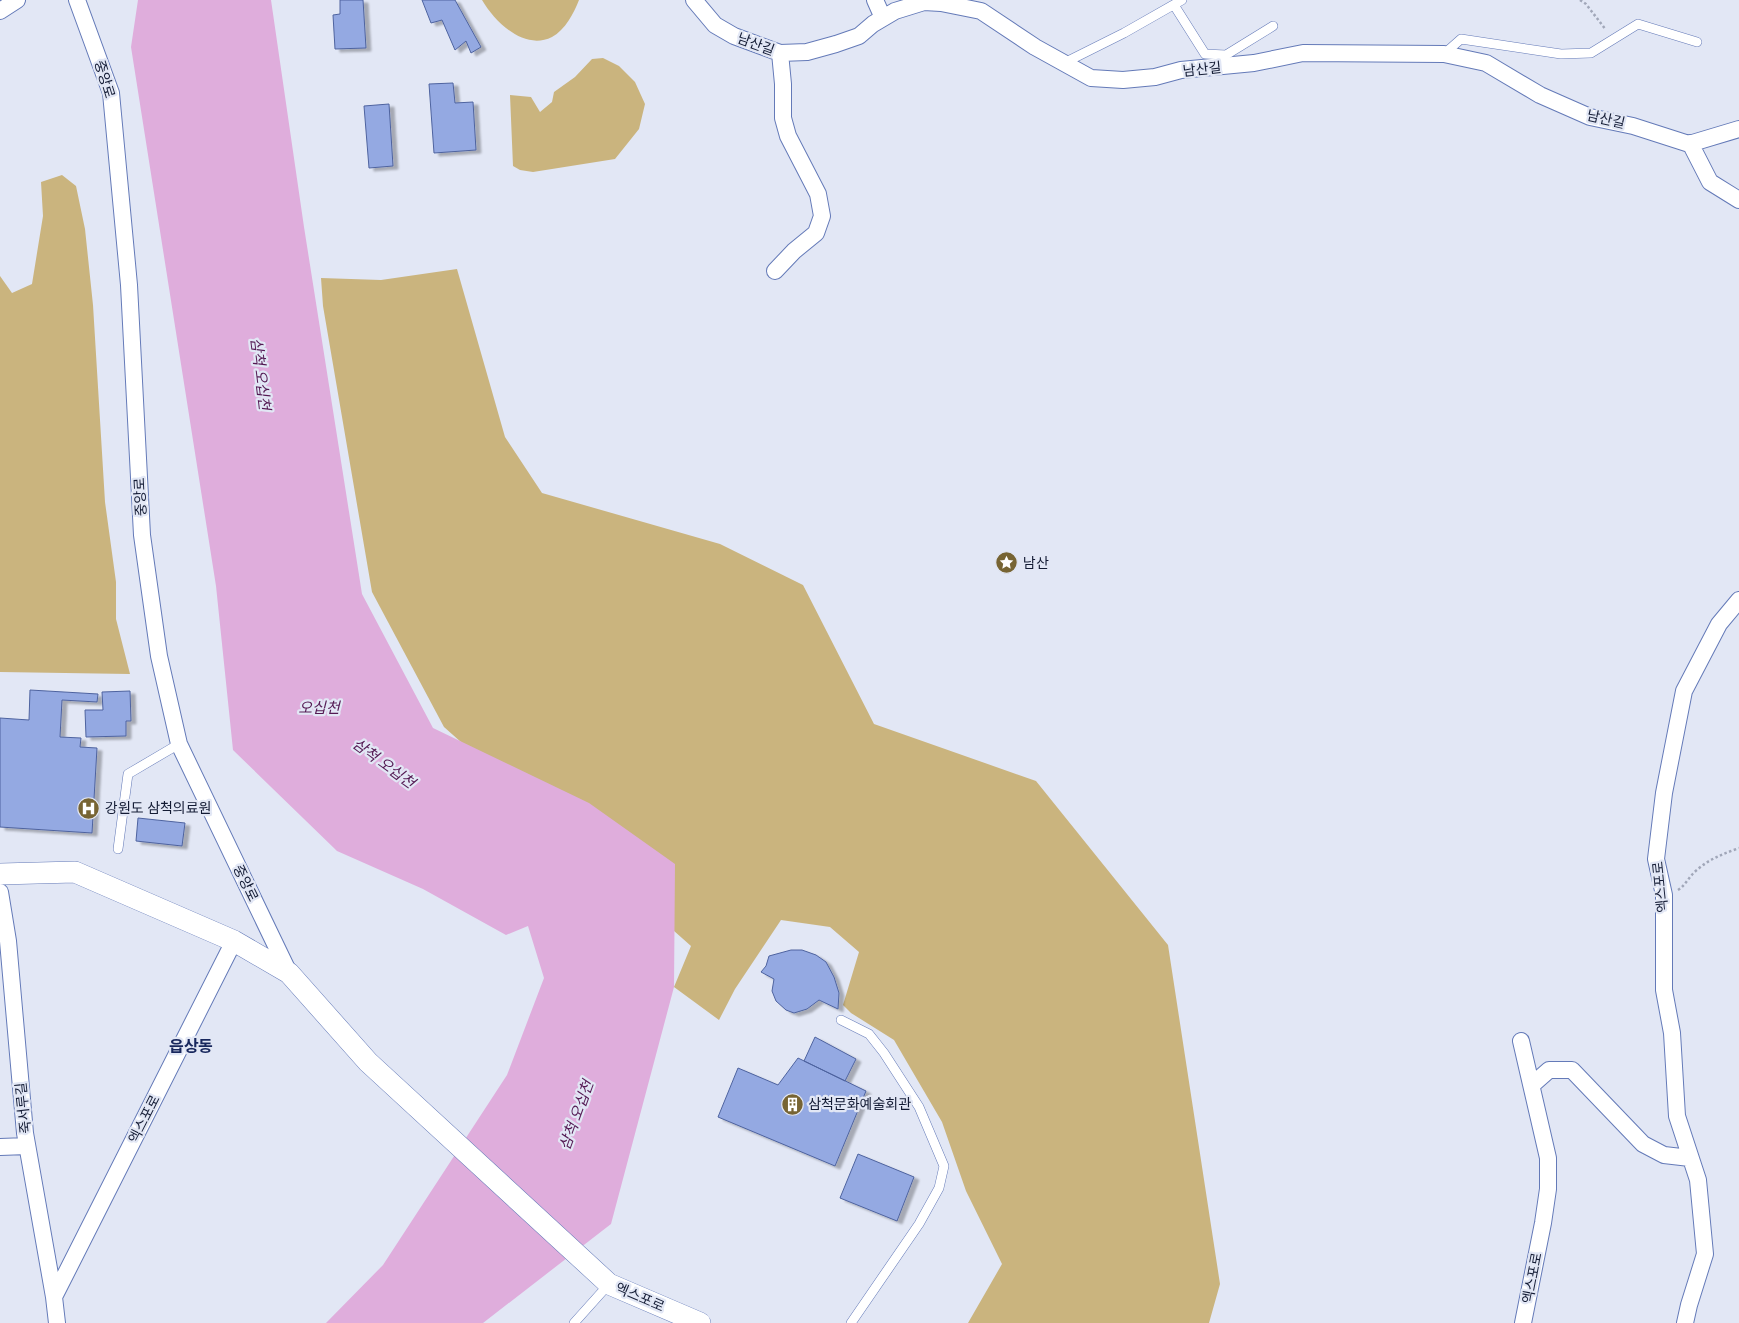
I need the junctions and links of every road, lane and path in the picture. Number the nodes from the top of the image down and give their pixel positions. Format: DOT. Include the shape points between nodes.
graph roads {
  1 [pos="17,0"];
  2 [pos="77,0"];
  3 [pos="694,0"];
  4 [pos="875,0"];
  5 [pos="1580,0"];
  6 [pos="1178,2"];
  7 [pos="969,4"];
  8 [pos="0,10"];
  9 [pos="883,18"];
  10 [pos="1272,26"];
  11 [pos="1613,40"];
  12 [pos="1697,42"];
  13 [pos="780,53"];
  14 [pos="1444,54"];
  15 [pos="1224,61"];
  16 [pos="1064,63"];
  17 [pos="1739,129"];
  18 [pos="1690,143"];
  19 [pos="1739,200"];
  20 [pos="775,271"];
  21 [pos="1739,600"];
  22 [pos="179,744"];
  23 [pos="1739,848"];
  24 [pos="118,849"];
  25 [pos="0,874"];
  26 [pos="0,892"];
  27 [pos="1664,900"];
  28 [pos="234,941"];
  29 [pos="288,973"];
  30 [pos="841,1020"];
  31 [pos="1521,1041"];
  32 [pos="1532,1085"];
  33 [pos="27,1146"];
  34 [pos="0,1147"];
  35 [pos="1690,1158"];
  36 [pos="609,1284"];
  37 [pos="54,1297"];
  38 [pos="56,1323"];
  39 [pos="574,1323"];
  40 [pos="700,1323"];
  41 [pos="851,1323"];
  42 [pos="1523,1323"];
  43 [pos="1685,1323"];
  1 -- 8 [label="street"];
  2 -- 22 [label="street, 중앙로" via="111,93 129,285 142,535 159,656"];
  3 -- 13 [label="street, 남산길" via="715,25 734,36"];
  4 -- 9 [label="street"];
  5 -- 11 [label="path"];
  6 -- 15 [label="lane" via="1205,54"];
  6 -- 16 [label="lane" via="1124,34"];
  7 -- 9 [label="street, 남산길" via="924,2"];
  7 -- 16 [label="street, 남산길"];
  9 -- 13 [label="street, 남산길" via="859,36 836,44 807,52"];
  10 -- 15 [label="lane"];
  11 -- 12 [label="lane" via="1638,24"];
  11 -- 14 [label="lane" via="1592,53 1561,54 1461,39"];
  13 -- 20 [label="street" via="783,118 788,136 818,194 822,216 816,233"];
  14 -- 15 [label="street, 남산길" via="1303,53 1254,63"];
  14 -- 18 [label="street, 남산길" via="1486,63 1540,96 1590,117"];
  15 -- 16 [label="street, 남산길" via="1155,77 1124,80 1091,78"];
  17 -- 18 [label="street"];
  18 -- 19 [label="street" via="1710,182"];
  21 -- 27 [label="street, 엑스포로" via="1719,624 1684,691 1664,793 1656,859"];
  22 -- 24 [label="lane" via="128,774"];
  22 -- 29 [label="street, 중앙로"];
  23 -- 27 [label="path" via="1712,858 1695,871 1684,886"];
  25 -- 28 [label="street" via="75,872"];
  26 -- 33 [label="street, 죽서루길" via="8,941"];
  27 -- 35 [label="street, 엑스포로" via="1664,990 1672,1033 1677,1116"];
  28 -- 29 [label="street"];
  28 -- 37 [label="street, 엑스포로"];
  29 -- 36 [label="street, 엑스포로" via="368,1062"];
  30 -- 41 [label="lane" via="869,1034 884,1053 919,1107 944,1166 939,1188 919,1224"];
  31 -- 32 [label="street, 엑스포로"];
  32 -- 35 [label="street" via="1548,1070 1572,1070 1643,1144 1664,1155"];
  32 -- 42 [label="street, 엑스포로" via="1548,1158 1548,1189"];
  33 -- 34 [label="street"];
  33 -- 37 [label="street, 죽서루길"];
  35 -- 43 [label="street, 엑스포로" via="1698,1180 1705,1254"];
  36 -- 39 [label="lane"];
  36 -- 40 [label="street, 엑스포로"];
  37 -- 38 [label="street, 죽서루길"];
}
